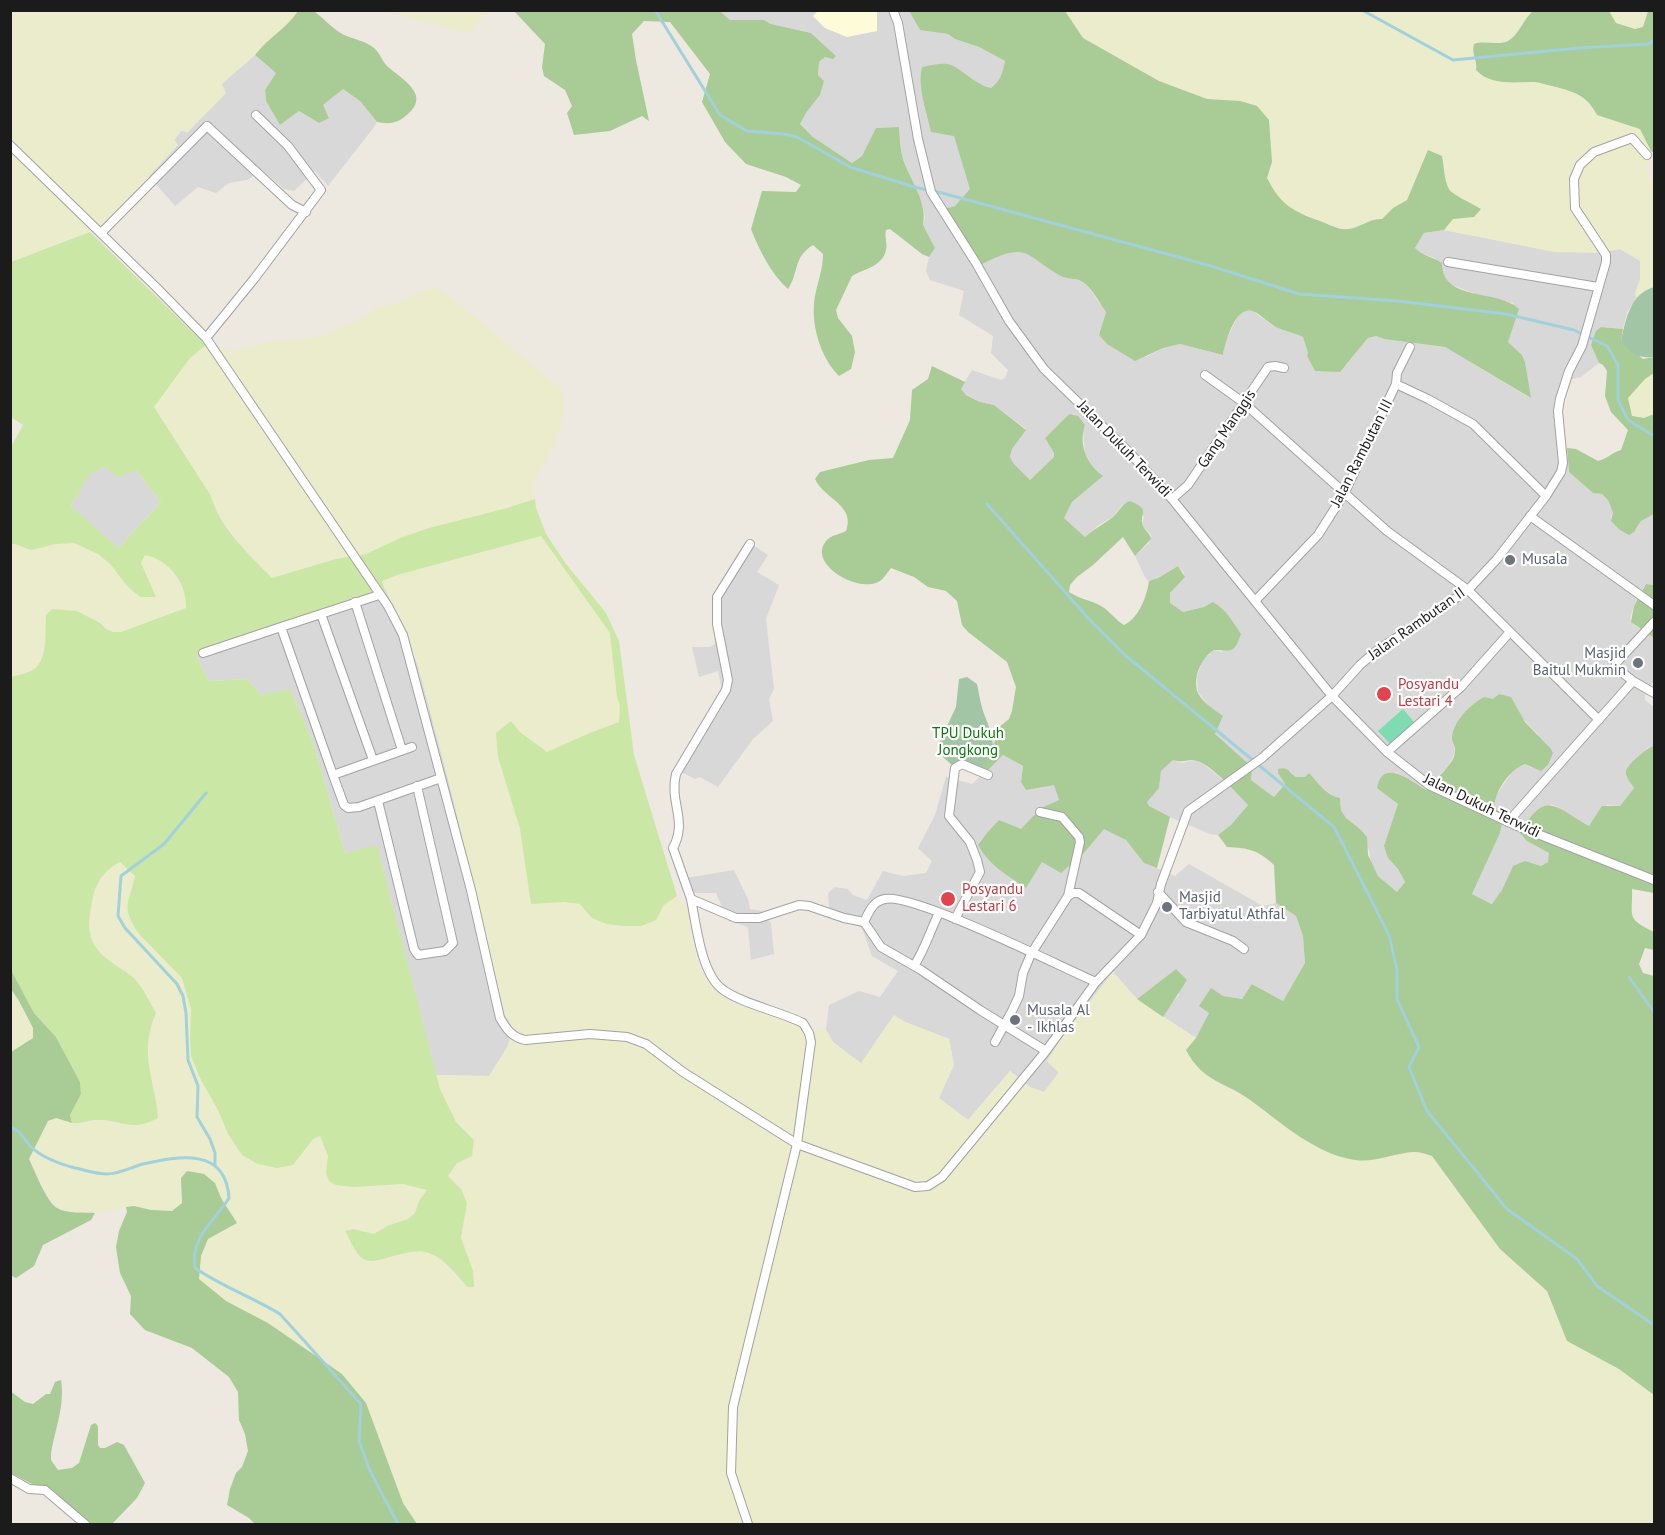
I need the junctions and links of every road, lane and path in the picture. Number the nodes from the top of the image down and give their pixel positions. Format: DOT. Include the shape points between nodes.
graph roads {
  1 [pos="893,10"];
  2 [pos="256,115"];
  3 [pos="10,145"];
  4 [pos="1647,155"];
  5 [pos="306,212"];
  6 [pos="101,233"];
  7 [pos="1448,262"];
  8 [pos="1598,287"];
  9 [pos="206,338"];
  10 [pos="1410,346"];
  11 [pos="1284,368"];
  12 [pos="1205,375"];
  13 [pos="1396,384"];
  14 [pos="1244,403"];
  15 [pos="1344,494"];
  16 [pos="1546,496"];
  17 [pos="1172,499"];
  18 [pos="1530,516"];
  19 [pos="750,544"];
  20 [pos="1468,590"];
  21 [pos="379,595"];
  22 [pos="1255,601"];
  23 [pos="355,603"];
  24 [pos="1654,604"];
  25 [pos="321,614"];
  26 [pos="1654,622"];
  27 [pos="281,627"];
  28 [pos="1510,632"];
  29 [pos="203,653"];
  30 [pos="1633,681"];
  31 [pos="1654,693"];
  32 [pos="1332,696"];
  33 [pos="1599,720"];
  34 [pos="412,747"];
  35 [pos="402,750"];
  36 [pos="1387,752"];
  37 [pos="373,760"];
  38 [pos="333,775"];
  39 [pos="988,775"];
  40 [pos="441,778"];
  41 [pos="417,786"];
  42 [pos="378,801"];
  43 [pos="1040,812"];
  44 [pos="1508,822"];
  45 [pos="1654,880"];
  46 [pos="1158,892"];
  47 [pos="1068,896"];
  48 [pos="691,899"];
  49 [pos="939,913"];
  50 [pos="955,919"];
  51 [pos="864,922"];
  52 [pos="1141,935"];
  53 [pos="1244,949"];
  54 [pos="1031,954"];
  55 [pos="915,966"];
  56 [pos="1096,982"];
  57 [pos="1004,1025"];
  58 [pos="995,1042"];
  59 [pos="1046,1051"];
  60 [pos="797,1144"];
  61 [pos="10,1478"];
  62 [pos="84,1524"];
  63 [pos="748,1524"];
  1 -- 17 [label="street, Jalan Dukuh Terwidi" via="930,189 1009,321 1044,369"];
  2 -- 5 [label="street" via="288,146 321,190"];
  3 -- 6 [label="street"];
  4 -- 8 [label="street" via="1632,138 1601,148 1584,160 1574,179 1575,208 1606,255"];
  5 -- 6 [label="street" via="292,205 207,126"];
  5 -- 9 [label="street"];
  6 -- 9 [label="street"];
  7 -- 8 [label="street"];
  8 -- 16 [label="street, Jalan Rambutan II" via="1582,346 1560,399 1563,463"];
  9 -- 21 [label="street"];
  10 -- 13 [label="street, Jalan Rambutan III"];
  11 -- 14 [label="street, Gang Manggis" via="1268,367"];
  12 -- 14 [label="street"];
  13 -- 15 [label="street, Jalan Rambutan III"];
  13 -- 16 [label="street" via="1473,424"];
  14 -- 15 [label="street"];
  14 -- 17 [label="street, Gang Manggis" via="1188,484"];
  15 -- 20 [label="street"];
  15 -- 22 [label="street, Jalan Rambutan III" via="1318,535"];
  16 -- 18 [label="street, Jalan Rambutan II"];
  17 -- 22 [label="street, Jalan Dukuh Terwidi"];
  18 -- 20 [label="street, Jalan Rambutan II"];
  18 -- 24 [label="street"];
  19 -- 48 [label="street" via="717,597 726,690 674,782 680,836 673,848"];
  20 -- 28 [label="street"];
  20 -- 32 [label="street, Jalan Rambutan II" via="1375,652"];
  21 -- 23 [label="street"];
  21 -- 40 [label="street" via="403,635"];
  22 -- 32 [label="street, Jalan Dukuh Terwidi"];
  23 -- 25 [label="street"];
  23 -- 35 [label="street"];
  25 -- 27 [label="street"];
  25 -- 37 [label="street"];
  26 -- 30 [label="street" via="1616,664"];
  27 -- 29 [label="street"];
  27 -- 38 [label="street"];
  28 -- 33 [label="street"];
  28 -- 36 [label="street" via="1461,687"];
  30 -- 31 [label="street"];
  30 -- 33 [label="street"];
  32 -- 36 [label="street, Jalan Dukuh Terwidi"];
  32 -- 46 [label="street" via="1262,758 1188,811"];
  33 -- 44 [label="street"];
  34 -- 35 [label="street"];
  35 -- 37 [label="street"];
  36 -- 44 [label="street, Jalan Dukuh Terwidi" via="1429,784"];
  37 -- 38 [label="street"];
  38 -- 42 [label="street" via="348,808"];
  39 -- 50 [label="street" via="962,764 955,768 949,816 970,842 980,872"];
  40 -- 41 [label="street"];
  40 -- 60 [label="street" via="500,1018 508,1032 525,1040 590,1034 627,1037 646,1044"];
  41 -- 42 [label="street"];
  41 -- 42 [label="street" via="453,943 445,951 418,955 414,949"];
  43 -- 47 [label="street" via="1062,817 1079,837"];
  44 -- 45 [label="street, Jalan Dukuh Terwidi"];
  46 -- 52 [label="street"];
  46 -- 53 [label="street" via="1186,922 1233,940"];
  47 -- 52 [label="street" via="1079,893"];
  47 -- 54 [label="street"];
  48 -- 51 [label="street" via="736,918 759,918 799,905"];
  48 -- 60 [label="street" via="705,961 717,985 803,1023 809,1033"];
  49 -- 50 [label="street"];
  49 -- 51 [label="street" via="886,899 873,905"];
  49 -- 55 [label="street"];
  50 -- 54 [label="street"];
  51 -- 55 [label="street" via="881,948"];
  52 -- 56 [label="street"];
  54 -- 56 [label="street"];
  54 -- 57 [label="street"];
  55 -- 57 [label="street"];
  56 -- 59 [label="street"];
  57 -- 58 [label="street"];
  57 -- 59 [label="street"];
  59 -- 60 [label="street" via="942,1178 928,1186 915,1187"];
  60 -- 63 [label="street" via="733,1407 731,1473"];
  61 -- 62 [label="street" via="29,1489 45,1490"];
}
